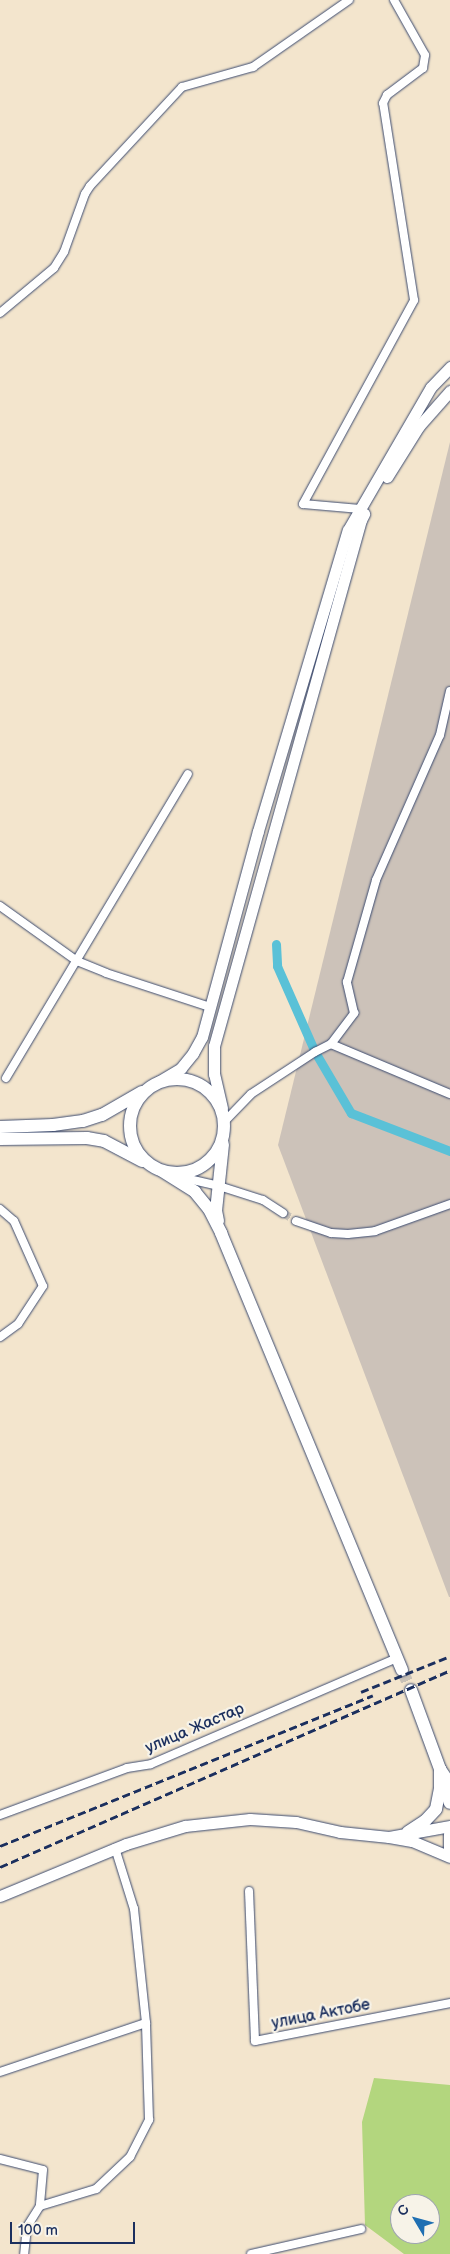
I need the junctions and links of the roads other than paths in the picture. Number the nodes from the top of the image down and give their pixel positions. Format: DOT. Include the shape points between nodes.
graph roads {
  1 [pos="348,0"];
  2 [pos="394,0"];
  3 [pos="0,313"];
  4 [pos="450,367"];
  5 [pos="450,391"];
  6 [pos="360,508"];
  7 [pos="450,691"];
  8 [pos="450,722"];
  9 [pos="438,741"];
  10 [pos="188,774"];
  11 [pos="0,906"];
  12 [pos="76,961"];
  13 [pos="210,1007"];
  14 [pos="331,1044"];
  15 [pos="6,1078"];
  16 [pos="154,1085"];
  17 [pos="450,1094"];
  18 [pos="222,1108"];
  19 [pos="225,1121"];
  20 [pos="53,1125"];
  21 [pos="0,1127"];
  22 [pos="224,1135"];
  23 [pos="54,1139"];
  24 [pos="0,1140"];
  25 [pos="162,1170"];
  26 [pos="219,1186"];
  27 [pos="450,1204"];
  28 [pos="0,1209"];
  29 [pos="283,1213"];
  30 [pos="296,1221"];
  31 [pos="221,1233"];
  32 [pos="0,1337"];
  33 [pos="400,1664"];
  34 [pos="411,1690"];
  35 [pos="440,1769"];
  36 [pos="450,1784"];
  37 [pos="450,1803"];
  38 [pos="0,1815"];
  39 [pos="450,1826"];
  40 [pos="408,1832"];
  41 [pos="450,1834"];
  42 [pos="389,1837"];
  43 [pos="115,1848"];
  44 [pos="450,1850"];
  45 [pos="450,1857"];
  46 [pos="249,1891"];
  47 [pos="0,1896"];
  48 [pos="450,2002"];
  49 [pos="146,2023"];
  50 [pos="0,2072"];
  51 [pos="0,2159"];
  52 [pos="40,2206"];
  53 [pos="360,2229"];
  54 [pos="24,2254"];
  55 [pos="251,2254"];
  1 -- 3 [label="street" via="253,68 182,86 90,186 64,252 54,268"];
  2 -- 6 [label="street" via="425,55 423,68 387,95 382,103 414,300 303,504"];
  4 -- 6 [label="main road" via="431,387"];
  5 -- 18 [label="main road" via="419,426 361,520 214,1046 214,1074"];
  6 -- 13 [label="main road" via="348,530 258,832"];
  7 -- 9 [label="street"];
  8 -- 9 [label="street"];
  9 -- 14 [label="street" via="376,880 347,982 354,1013"];
  10 -- 12 [label="street"];
  11 -- 12 [label="street"];
  12 -- 13 [label="street"];
  12 -- 15 [label="street"];
  13 -- 16 [label="main road" via="202,1037 193,1053 180,1068"];
  14 -- 17 [label="street"];
  14 -- 19 [label="street" via="252,1094"];
  16 -- 18 [label="main road" via="177,1078 196,1082 211,1092"];
  16 -- 20 [label="main road" via="102,1115"];
  16 -- 25 [label="main road" via="137,1102 130,1118 131,1137 138,1153"];
  18 -- 19 [label="main road"];
  19 -- 22 [label="main road"];
  20 -- 21 [label="main road"];
  20 -- 23 [label="main road"];
  22 -- 25 [label="main road" via="208,1163 194,1171"];
  22 -- 26 [label="main road"];
  23 -- 24 [label="main road"];
  23 -- 25 [label="main road" via="87,1138 104,1142"];
  25 -- 26 [label="street" via="187,1180"];
  25 -- 31 [label="main road" via="195,1192"];
  26 -- 29 [label="street" via="263,1200"];
  26 -- 31 [label="main road" via="216,1210"];
  27 -- 30 [label="street" via="375,1231 348,1234 331,1233"];
  28 -- 32 [label="street" via="14,1221 43,1286 18,1324"];
  31 -- 33 [label="main road"];
  33 -- 38 [label="street, улица Жастар" via="151,1764 127,1768"];
  34 -- 35 [label="main road"];
  35 -- 36 [label="main road"];
  35 -- 37 [label="main road"];
  35 -- 40 [label="main road" via="436,1809"];
  39 -- 40 [label="main road"];
  40 -- 42 [label="main road"];
  41 -- 44 [label="main road"];
  42 -- 43 [label="main road" via="250,1818 185,1826"];
  42 -- 45 [label="main road" via="412,1841"];
  43 -- 47 [label="main road"];
  43 -- 49 [label="street" via="134,1910"];
  46 -- 48 [label="street, улица Актобе" via="255,2041"];
  49 -- 50 [label="street"];
  49 -- 52 [label="street" via="149,2120 130,2157 96,2190"];
  51 -- 52 [label="street" via="44,2170"];
  52 -- 54 [label="street" via="27,2227"];
  53 -- 55 [label="street"];
}
